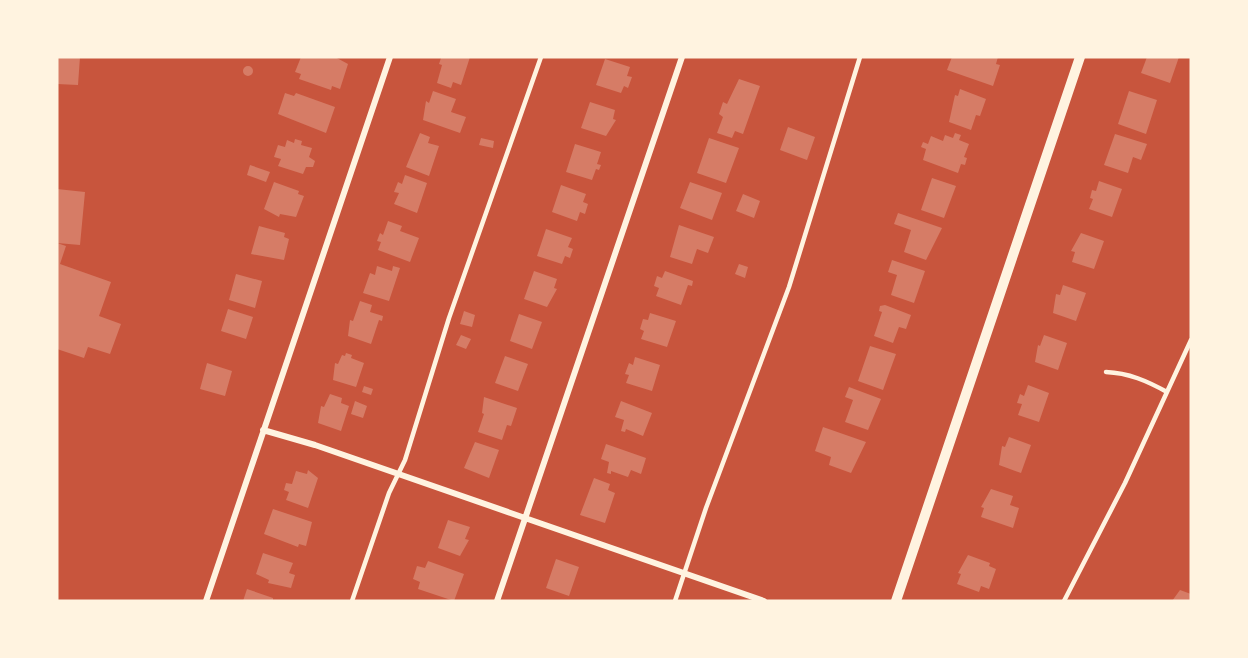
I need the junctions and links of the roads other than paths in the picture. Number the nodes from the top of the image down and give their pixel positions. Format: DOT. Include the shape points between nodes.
graph roads {
  1 [pos="390,57"];
  2 [pos="541,57"];
  3 [pos="682,57"];
  4 [pos="860,57"];
  5 [pos="1080,57"];
  6 [pos="1191,340"];
  7 [pos="1106,372"];
  8 [pos="1167,392"];
  9 [pos="263,430"];
  10 [pos="398,475"];
  11 [pos="525,519"];
  12 [pos="684,574"];
  13 [pos="206,601"];
  14 [pos="352,601"];
  15 [pos="497,601"];
  16 [pos="675,601"];
  17 [pos="764,601"];
  18 [pos="894,601"];
  19 [pos="1064,601"];
  1 -- 9 [label="street"];
  2 -- 10 [label="lane"];
  3 -- 11 [label="street"];
  4 -- 12 [label="lane" via="789,287"];
  5 -- 18 [label="street"];
  6 -- 8 [label="lane"];
  7 -- 8 [label="lane" via="1130,375"];
  8 -- 19 [label="lane"];
  9 -- 10 [label="street"];
  9 -- 13 [label="street"];
  10 -- 11 [label="street"];
  10 -- 14 [label="lane"];
  11 -- 12 [label="street"];
  11 -- 15 [label="street"];
  12 -- 16 [label="lane"];
  12 -- 17 [label="street"];
}
